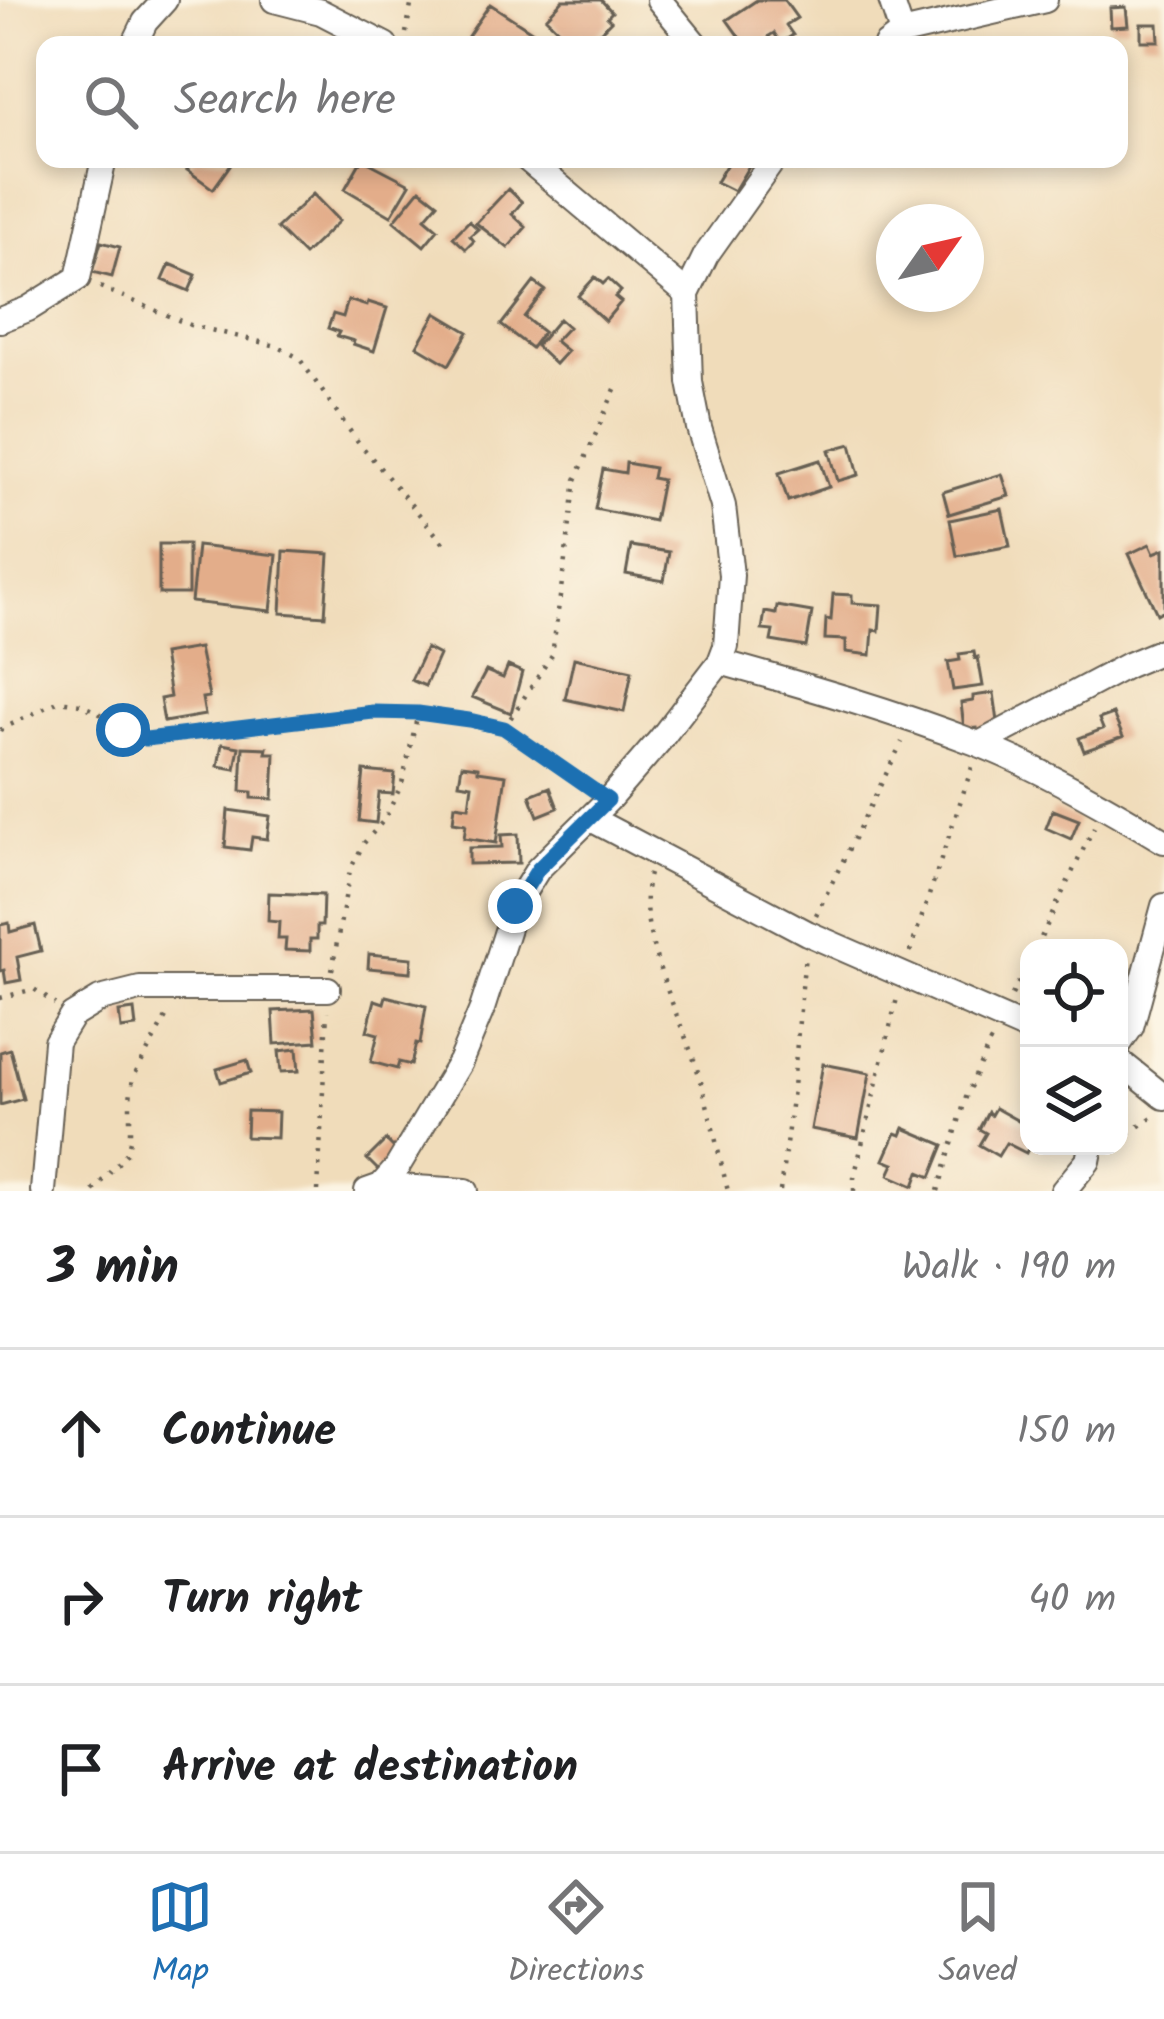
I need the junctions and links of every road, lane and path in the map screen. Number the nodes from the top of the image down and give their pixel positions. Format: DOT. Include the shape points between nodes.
graph roads {
  1 [pos="166,0"];
  2 [pos="274,0"];
  3 [pos="412,0"];
  4 [pos="659,0"];
  5 [pos="891,0"];
  6 [pos="1045,0"];
  7 [pos="139,36"];
  8 [pos="368,36"];
  9 [pos="406,36"];
  10 [pos="689,36"];
  11 [pos="894,36"];
  12 [pos="906,36"];
  13 [pos="102,168"];
  14 [pos="538,168"];
  15 [pos="768,168"];
  16 [pos="78,278"];
  17 [pos="687,294"];
  18 [pos="0,320"];
  19 [pos="618,382"];
  20 [pos="445,545"];
  21 [pos="1164,650"];
  22 [pos="720,662"];
  23 [pos="418,713"];
  24 [pos="913,721"];
  25 [pos="504,728"];
  26 [pos="0,730"];
  27 [pos="979,744"];
  28 [pos="608,800"];
  29 [pos="1104,805"];
  30 [pos="591,819"];
  31 [pos="1164,841"];
  32 [pos="654,854"];
  33 [pos="1164,906"];
  34 [pos="807,933"];
  35 [pos="1040,939"];
  36 [pos="903,976"];
  37 [pos="1020,980"];
  38 [pos="328,989"];
  39 [pos="181,991"];
  40 [pos="0,998"];
  41 [pos="71,1016"];
  42 [pos="1001,1017"];
  43 [pos="1020,1026"];
  44 [pos="1128,1032"];
  45 [pos="1128,1068"];
  46 [pos="1164,1096"];
  47 [pos="1164,1110"];
  48 [pos="1128,1134"];
  49 [pos="1089,1155"];
  50 [pos="374,1188"];
  51 [pos="43,1191"];
  52 [pos="93,1191"];
  53 [pos="318,1191"];
  54 [pos="466,1191"];
  55 [pos="728,1191"];
  56 [pos="779,1191"];
  57 [pos="854,1191"];
  58 [pos="938,1191"];
  59 [pos="1063,1191"];
  1 -- 7 [label="street"];
  2 -- 8 [label="street"];
  3 -- 9 [label="path"];
  4 -- 10 [label="street"];
  5 -- 11 [label="street"];
  6 -- 12 [label="street"];
  13 -- 16 [label="street"];
  14 -- 17 [label="street"];
  15 -- 17 [label="street"];
  16 -- 18 [label="street"];
  16 -- 20 [label="path" via="190,326 299,358"];
  17 -- 22 [label="street" via="690,382 723,506 731,574"];
  19 -- 25 [label="path" via="576,480 552,655"];
  21 -- 27 [label="street"];
  22 -- 24 [label="street"];
  22 -- 28 [label="street"];
  23 -- 25 [label="path"];
  23 -- 26 [label="path" via="146,739 59,701"];
  23 -- 38 [label="path" via="402,784 350,870"];
  24 -- 27 [label="street"];
  24 -- 34 [label="path"];
  25 -- 28 [label="path"];
  27 -- 29 [label="street"];
  27 -- 36 [label="path"];
  28 -- 30 [label="street"];
  29 -- 31 [label="street"];
  29 -- 35 [label="path"];
  30 -- 32 [label="street"];
  30 -- 50 [label="street" via="538,869 515,906 460,1062 396,1169"];
  32 -- 34 [label="street"];
  32 -- 55 [label="path" via="646,915"];
  33 -- 44 [label="street"];
  34 -- 36 [label="street"];
  34 -- 56 [label="path"];
  36 -- 42 [label="street"];
  36 -- 57 [label="path"];
  37 -- 42 [label="path"];
  38 -- 39 [label="street"];
  38 -- 53 [label="path"];
  39 -- 41 [label="street" via="140,989"];
  39 -- 52 [label="path" via="134,1078 126,1154"];
  40 -- 41 [label="path" via="34,989"];
  41 -- 51 [label="street" via="56,1042"];
  42 -- 43 [label="street"];
  42 -- 58 [label="path"];
  45 -- 46 [label="street"];
  47 -- 48 [label="path"];
  49 -- 59 [label="street"];
  50 -- 54 [label="street"];
}
